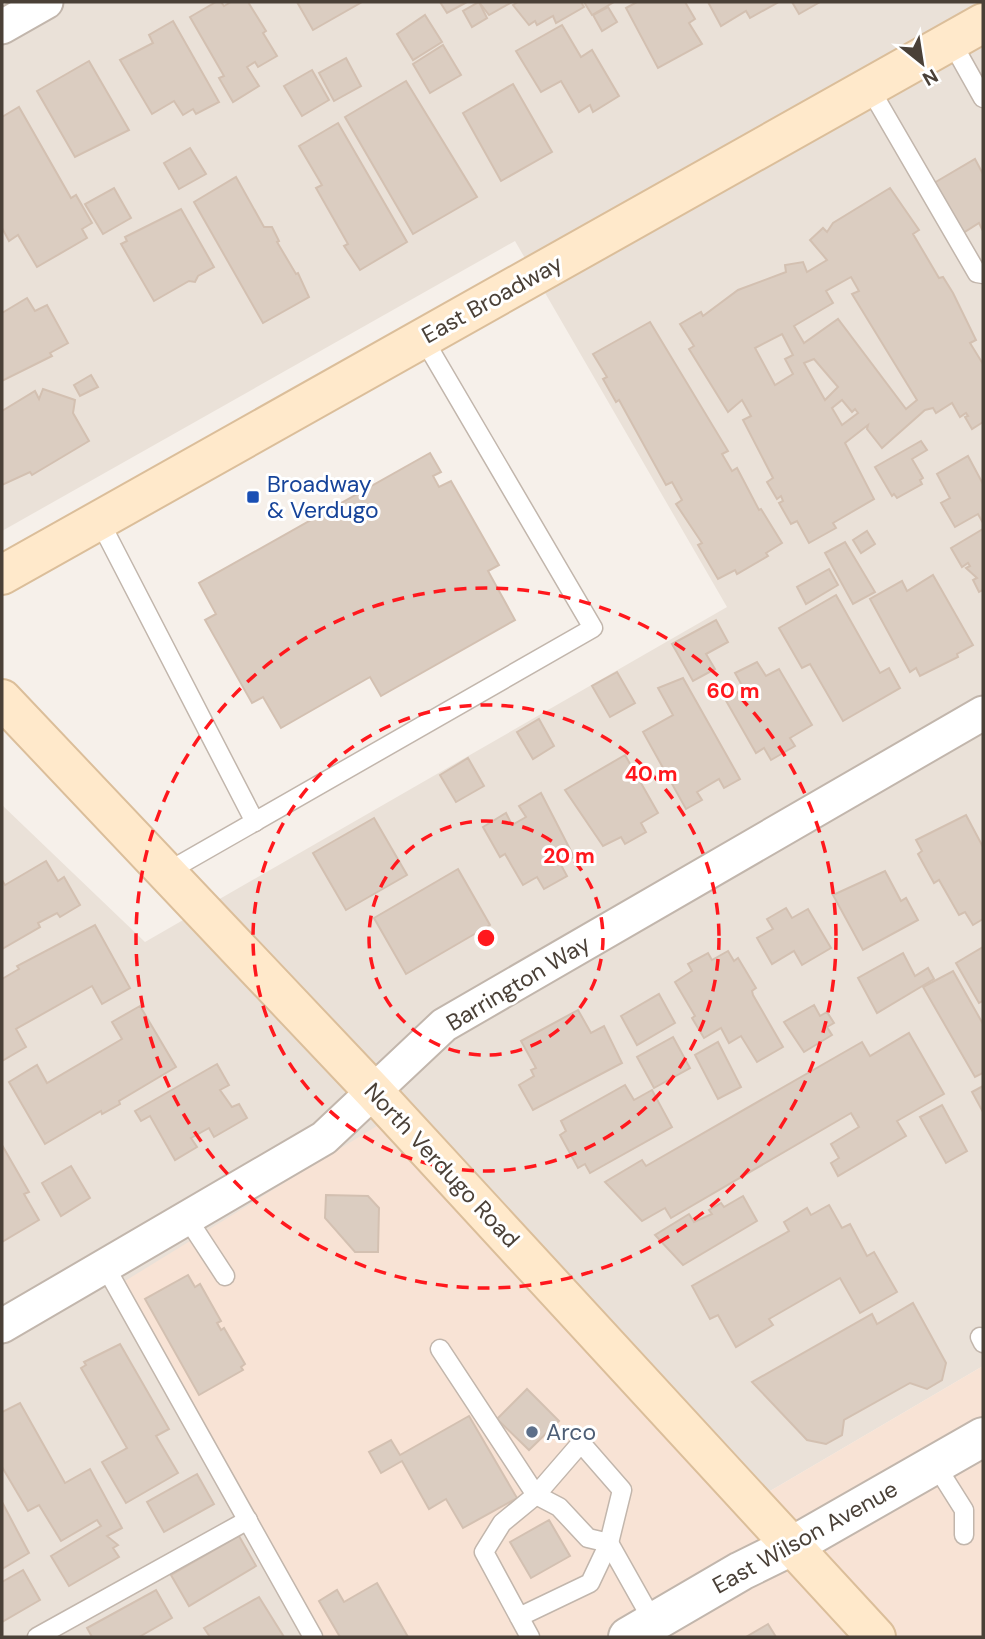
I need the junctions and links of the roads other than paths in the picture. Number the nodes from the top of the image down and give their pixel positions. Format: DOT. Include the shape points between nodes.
graph roads {
  1 [pos="46,2"];
  2 [pos="2,27"];
  3 [pos="967,32"];
  4 [pos="869,87"];
  5 [pos="983,97"];
  6 [pos="983,274"];
  7 [pos="423,338"];
  8 [pos="99,520"];
  9 [pos="2,575"];
  10 [pos="2,699"];
  11 [pos="983,713"];
  12 [pos="256,822"];
  13 [pos="167,873"];
  14 [pos="374,1092"];
  15 [pos="187,1218"];
  16 [pos="105,1266"];
  17 [pos="225,1276"];
  18 [pos="2,1326"];
  19 [pos="440,1349"];
  20 [pos="983,1437"];
  21 [pos="935,1464"];
  22 [pos="536,1495"];
  23 [pos="248,1520"];
  24 [pos="964,1535"];
  25 [pos="608,1543"];
  26 [pos="794,1545"];
  27 [pos="519,1617"];
  28 [pos="641,1630"];
  29 [pos="37,1637"];
  30 [pos="313,1637"];
  31 [pos="530,1637"];
  32 [pos="876,1637"];
  1 -- 2 [label="street"];
  3 -- 4 [label="main road, East Broadway"];
  3 -- 5 [label="lane"];
  4 -- 6 [label="lane" via="977,272"];
  4 -- 7 [label="main road, East Broadway"];
  7 -- 8 [label="main road, East Broadway"];
  7 -- 12 [label="lane" via="593,628"];
  8 -- 9 [label="main road, East Broadway"];
  8 -- 12 [label="lane"];
  10 -- 13 [label="main road, North Verdugo Road"];
  11 -- 14 [label="street, Barrington Way" via="444,1026"];
  12 -- 13 [label="lane"];
  13 -- 14 [label="main road, North Verdugo Road"];
  14 -- 15 [label="street, Barrington Way" via="324,1138"];
  14 -- 26 [label="main road, North Verdugo Road"];
  15 -- 16 [label="street, Barrington Way"];
  15 -- 17 [label="lane"];
  16 -- 18 [label="street, Barrington Way"];
  16 -- 23 [label="lane"];
  19 -- 22 [label="lane"];
  20 -- 21 [label="street, East Wilson Avenue"];
  21 -- 24 [label="lane" via="964,1510"];
  21 -- 26 [label="street, East Wilson Avenue"];
  22 -- 25 [label="lane" via="559,1507 588,1538"];
  22 -- 25 [label="lane" via="581,1443 622,1490"];
  22 -- 27 [label="lane" via="502,1523 484,1552"];
  23 -- 29 [label="lane"];
  23 -- 30 [label="lane"];
  25 -- 27 [label="lane" via="590,1583"];
  25 -- 28 [label="lane"];
  26 -- 28 [label="street, East Wilson Avenue"];
  26 -- 32 [label="main road, North Verdugo Road"];
  27 -- 31 [label="lane"];
}
